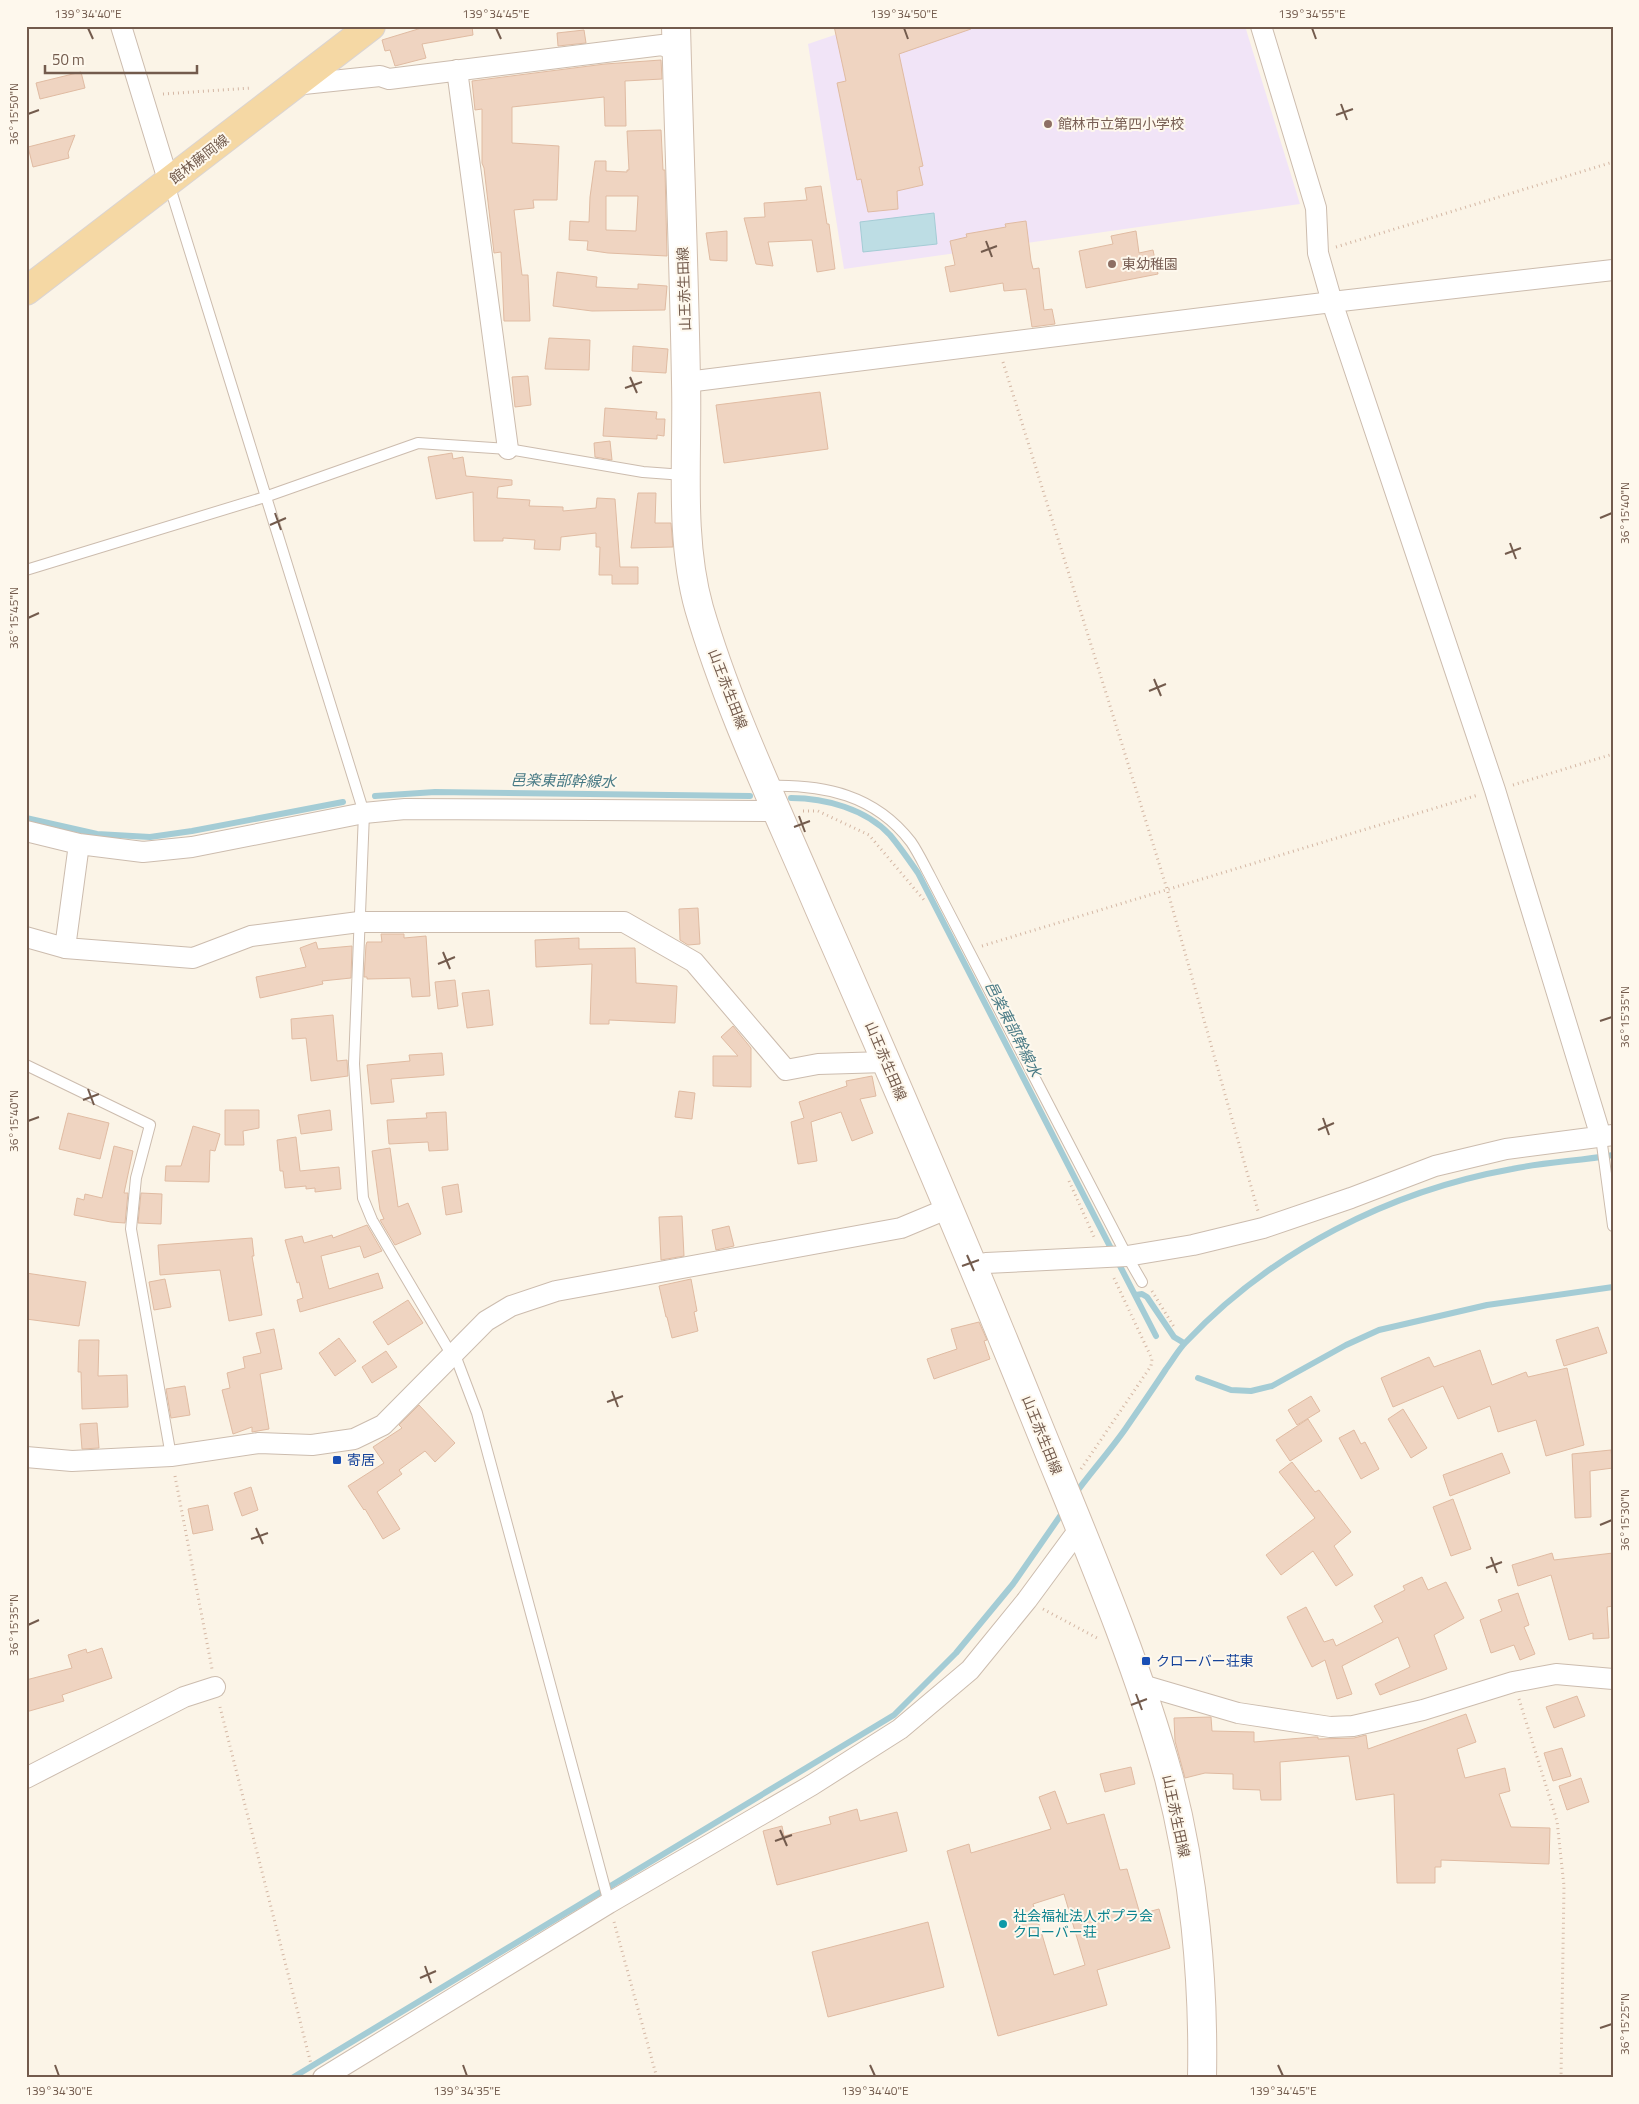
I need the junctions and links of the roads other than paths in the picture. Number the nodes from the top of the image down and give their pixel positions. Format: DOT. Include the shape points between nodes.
graph roads {
  1 [pos="121,26"];
  2 [pos="370,26"];
  3 [pos="1261,26"];
  4 [pos="676,38"];
  5 [pos="456,70"];
  6 [pos="294,85"];
  7 [pos="169,183"];
  8 [pos="1613,270"];
  9 [pos="26,291"];
  10 [pos="1332,302"];
  11 [pos="686,382"];
  12 [pos="508,449"];
  13 [pos="687,476"];
  14 [pos="265,497"];
  15 [pos="26,570"];
  16 [pos="766,786"];
  17 [pos="777,811"];
  18 [pos="364,813"];
  19 [pos="26,831"];
  20 [pos="79,844"];
  21 [pos="359,922"];
  22 [pos="26,938"];
  23 [pos="65,948"];
  24 [pos="886,1062"];
  25 [pos="26,1065"];
  26 [pos="1607,1136"];
  27 [pos="950,1208"];
  28 [pos="1613,1226"];
  29 [pos="1126,1256"];
  30 [pos="974,1267"];
  31 [pos="1142,1282"];
  32 [pos="455,1354"];
  33 [pos="171,1456"];
  34 [pos="26,1457"];
  35 [pos="1080,1528"];
  36 [pos="1613,1679"];
  37 [pos="1140,1684"];
  38 [pos="215,1687"];
  39 [pos="26,1778"];
  40 [pos="609,1903"];
  41 [pos="318,2073"];
  42 [pos="1202,2078"];
  1 -- 7 [label="street"];
  2 -- 6 [label="main road, 館林藤岡線"];
  3 -- 10 [label="street" via="1316,208 1318,253"];
  4 -- 5 [label="street" via="662,45"];
  4 -- 11 [label="main road, 山王赤生田線"];
  5 -- 6 [label="street"];
  5 -- 12 [label="street"];
  6 -- 7 [label="main road, 館林藤岡線"];
  7 -- 9 [label="main road, 館林藤岡線"];
  7 -- 14 [label="lane"];
  8 -- 10 [label="street"];
  10 -- 11 [label="street"];
  10 -- 26 [label="street"];
  11 -- 13 [label="main road, 山王赤生田線"];
  12 -- 13 [label="lane" via="643,472"];
  12 -- 14 [label="lane" via="418,443"];
  13 -- 16 [label="main road, 山王赤生田線" via="690,557 697,600 731,701"];
  14 -- 15 [label="lane"];
  14 -- 18 [label="lane"];
  16 -- 17 [label="main road, 山王赤生田線"];
  16 -- 29 [label="lane" via="790,785 836,792 865,802 887,816 911,842"];
  17 -- 18 [label="street" via="405,809"];
  17 -- 24 [label="main road, 山王赤生田線"];
  18 -- 20 [label="street" via="192,847 143,852"];
  18 -- 21 [label="lane"];
  19 -- 20 [label="street"];
  20 -- 23 [label="street"];
  21 -- 23 [label="street" via="251,936 192,958"];
  21 -- 24 [label="street" via="624,922 694,962 786,1070 818,1064"];
  21 -- 32 [label="lane" via="354,1064 363,1198 372,1220 442,1339"];
  22 -- 23 [label="street"];
  24 -- 27 [label="main road, 山王赤生田線"];
  25 -- 33 [label="lane" via="150,1125 136,1178 131,1229"];
  26 -- 28 [label="lane"];
  26 -- 29 [label="street" via="1506,1149 1435,1166 1263,1228 1193,1245"];
  27 -- 30 [label="main road, 山王赤生田線"];
  27 -- 32 [label="street" via="901,1228 556,1291 511,1306 486,1321"];
  29 -- 30 [label="street" via="986,1263"];
  29 -- 31 [label="lane"];
  30 -- 35 [label="main road, 山王赤生田線"];
  32 -- 33 [label="street" via="383,1426 354,1439 312,1445 259,1442"];
  32 -- 40 [label="lane" via="477,1412"];
  33 -- 34 [label="street" via="72,1461"];
  35 -- 37 [label="main road, 山王赤生田線"];
  35 -- 40 [label="street" via="970,1670 900,1729 812,1785"];
  36 -- 37 [label="street" via="1556,1674 1514,1682 1423,1710 1354,1726 1330,1727 1238,1713"];
  37 -- 42 [label="main road, 山王赤生田線" via="1170,1785 1186,1866 1199,1965"];
  38 -- 39 [label="street" via="184,1697"];
  40 -- 41 [label="street"];
}
